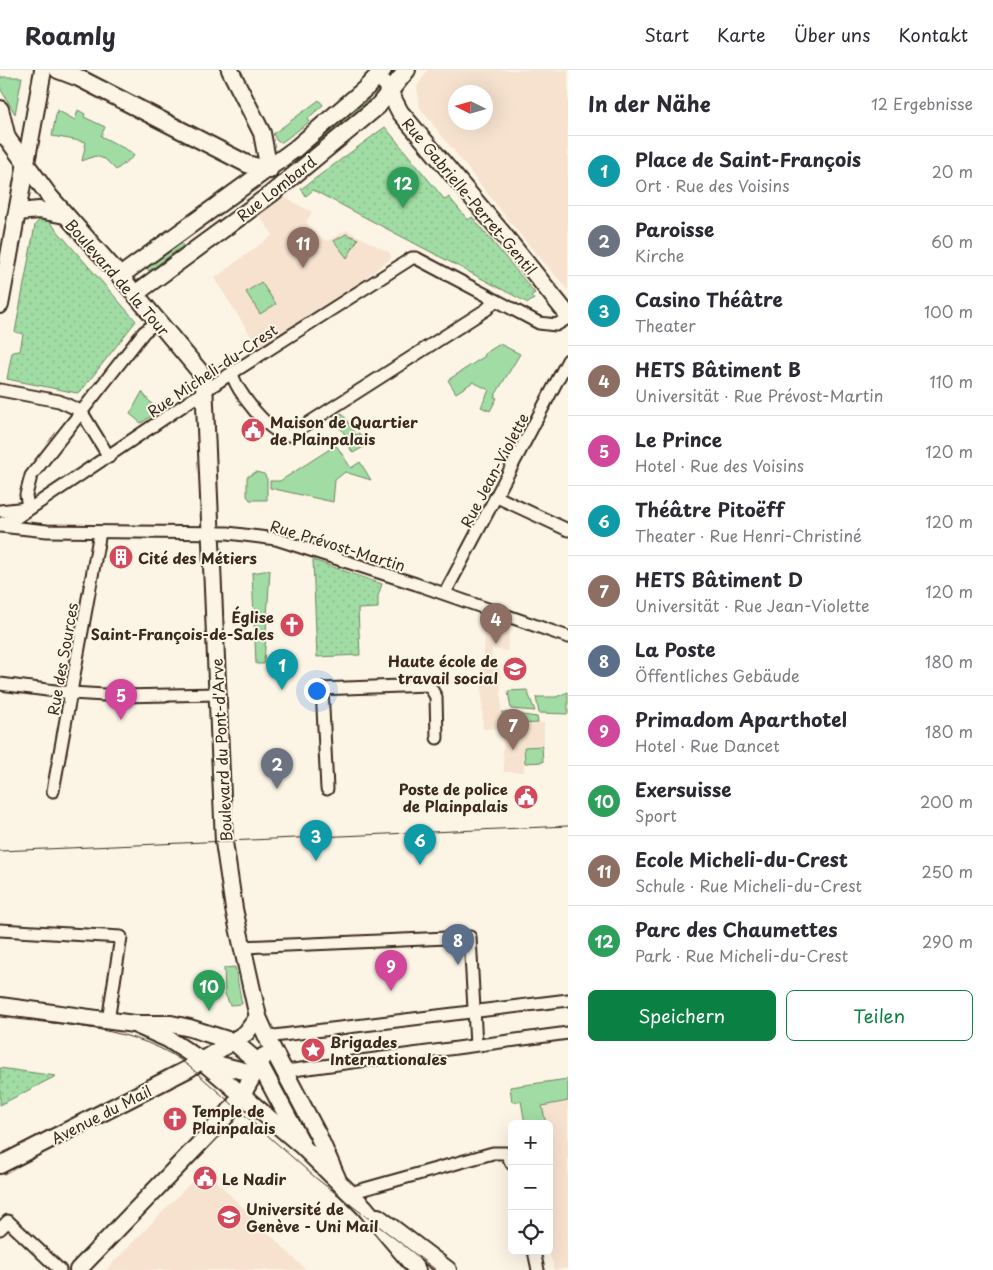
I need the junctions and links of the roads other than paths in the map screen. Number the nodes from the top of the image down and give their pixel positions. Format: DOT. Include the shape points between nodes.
graph roads {
  1 [pos="43,70"];
  2 [pos="60,70"];
  3 [pos="230,70"];
  4 [pos="407,70"];
  5 [pos="381,71"];
  6 [pos="389,93"];
  7 [pos="0,109"];
  8 [pos="3,136"];
  9 [pos="26,166"];
  10 [pos="269,170"];
  11 [pos="282,184"];
  12 [pos="18,212"];
  13 [pos="65,215"];
  14 [pos="4,271"];
  15 [pos="120,276"];
  16 [pos="135,294"];
  17 [pos="495,300"];
  18 [pos="0,305"];
  19 [pos="568,317"];
  20 [pos="158,322"];
  21 [pos="568,360"];
  22 [pos="232,373"];
  23 [pos="0,390"];
  24 [pos="206,390"];
  25 [pos="81,411"];
  26 [pos="109,458"];
  27 [pos="497,497"];
  28 [pos="28,508"];
  29 [pos="0,511"];
  30 [pos="0,525"];
  31 [pos="568,530"];
  32 [pos="100,532"];
  33 [pos="210,532"];
  34 [pos="445,594"];
  35 [pos="568,637"];
  36 [pos="0,684"];
  37 [pos="71,693"];
  38 [pos="218,694"];
  39 [pos="438,738"];
  40 [pos="327,789"];
  41 [pos="53,791"];
  42 [pos="0,930"];
  43 [pos="242,947"];
  44 [pos="568,1000"];
  45 [pos="0,1006"];
  46 [pos="475,1011"];
  47 [pos="258,1017"];
  48 [pos="108,1021"];
  49 [pos="134,1024"];
  50 [pos="186,1027"];
  51 [pos="568,1033"];
  52 [pos="268,1041"];
  53 [pos="234,1042"];
  54 [pos="476,1045"];
  55 [pos="202,1061"];
  56 [pos="260,1069"];
  57 [pos="286,1071"];
  58 [pos="275,1090"];
  59 [pos="242,1095"];
  60 [pos="303,1147"];
  61 [pos="508,1157"];
  62 [pos="0,1165"];
  63 [pos="337,1178"];
  64 [pos="350,1193"];
  65 [pos="364,1207"];
  66 [pos="4,1225"];
  67 [pos="535,1255"];
  68 [pos="60,1270"];
  69 [pos="78,1270"];
  70 [pos="417,1270"];
  71 [pos="448,1270"];
  72 [pos="538,1270"];
  1 -- 9 [label="main road"];
  2 -- 10 [label="main road" via="247,164"];
  3 -- 10 [label="main road" via="262,133"];
  4 -- 6 [label="main road, Rue Lombard"];
  5 -- 6 [label="main road, Rue Gabrielle-Perret-Gentil"];
  5 -- 10 [label="main road, Rue Lombard" via="341,110"];
  6 -- 11 [label="main road, Rue Lombard" via="378,106"];
  6 -- 19 [label="main road, Rue Gabrielle-Perret-Gentil" via="400,112 469,192"];
  7 -- 8 [label="main road"];
  8 -- 9 [label="main road, Boulevard de la Tour"];
  9 -- 12 [label="main road"];
  9 -- 13 [label="main road, Boulevard de la Tour"];
  10 -- 11 [label="main road"];
  10 -- 15 [label="main road, Rue Lombard"];
  11 -- 16 [label="main road, Rue Lombard"];
  12 -- 13 [label="main road" via="44,210"];
  12 -- 14 [label="main road"];
  13 -- 15 [label="main road, Boulevard de la Tour"];
  14 -- 18 [label="main road"];
  15 -- 16 [label="main road, Boulevard de la Tour"];
  16 -- 20 [label="main road, Boulevard de la Tour"];
  17 -- 19 [label="street" via="548,325 556,325"];
  17 -- 22 [label="street, Rue Micheli-du-Crest" via="412,258"];
  17 -- 22 [label="street" via="487,309 294,433 283,434 273,430 241,394"];
  20 -- 24 [label="main road, Boulevard de la Tour" via="200,374"];
  20 -- 25 [label="street" via="144,332"];
  21 -- 27 [label="street, Rue Jean-Violette"];
  22 -- 24 [label="street, Rue Micheli-du-Crest"];
  23 -- 25 [label="street" via="59,402"];
  24 -- 26 [label="street, Rue Micheli-du-Crest"];
  24 -- 33 [label="main road, Boulevard du Pont-d'Arve"];
  25 -- 26 [label="street"];
  25 -- 28 [label="street" via="31,476 26,495"];
  26 -- 28 [label="street, Rue Micheli-du-Crest"];
  27 -- 31 [label="street"];
  27 -- 34 [label="street, Rue Jean-Violette"];
  28 -- 29 [label="street, Rue Micheli-du-Crest"];
  28 -- 30 [label="street, Rue Micheli-du-Crest"];
  30 -- 32 [label="street, Rue Prévost-Martin" via="47,531"];
  32 -- 33 [label="street, Rue Prévost-Martin"];
  32 -- 37 [label="street, Rue des Sources"];
  33 -- 34 [label="street, Rue Prévost-Martin" via="276,539"];
  33 -- 38 [label="main road, Boulevard du Pont-d'Arve"];
  34 -- 35 [label="street, Rue Prévost-Martin"];
  36 -- 37 [label="street"];
  37 -- 38 [label="street" via="121,696"];
  37 -- 41 [label="street, Rue des Sources"];
  38 -- 43 [label="main road, Boulevard du Pont-d'Arve" via="226,854"];
  39 -- 40 [label="street" via="435,692 429,685 320,689"];
  42 -- 48 [label="street" via="121,937"];
  43 -- 46 [label="street" via="470,937"];
  43 -- 47 [label="main road, Boulevard du Pont-d'Arve"];
  44 -- 46 [label="street"];
  45 -- 48 [label="main road"];
  46 -- 52 [label="street" via="285,1034"];
  46 -- 54 [label="street"];
  47 -- 52 [label="main road, Boulevard du Pont-d'Arve"];
  47 -- 53 [label="main road"];
  48 -- 49 [label="main road"];
  49 -- 50 [label="main road"];
  49 -- 55 [label="main road" via="173,1042"];
  50 -- 53 [label="main road"];
  50 -- 55 [label="main road" via="205,1042"];
  51 -- 54 [label="street"];
  52 -- 53 [label="main road"];
  52 -- 56 [label="main road"];
  52 -- 57 [label="main road, Boulevard du Pont-d'Arve"];
  53 -- 55 [label="main road, Avenue du Mail"];
  53 -- 56 [label="main road"];
  54 -- 57 [label="street"];
  55 -- 56 [label="main road"];
  55 -- 59 [label="main road"];
  55 -- 62 [label="main road, Avenue du Mail"];
  56 -- 57 [label="main road"];
  56 -- 58 [label="main road"];
  56 -- 59 [label="main road"];
  57 -- 63 [label="main road, Boulevard du Pont-d'Arve"];
  58 -- 59 [label="main road" via="261,1082"];
  58 -- 60 [label="main road"];
  59 -- 60 [label="main road"];
  59 -- 69 [label="main road" via="226,1116"];
  60 -- 63 [label="main road"];
  61 -- 64 [label="street" via="506,1153 493,1153"];
  63 -- 64 [label="main road"];
  64 -- 65 [label="main road"];
  65 -- 70 [label="main road"];
  65 -- 71 [label="main road"];
  66 -- 68 [label="street"];
  67 -- 72 [label="street"];
}
